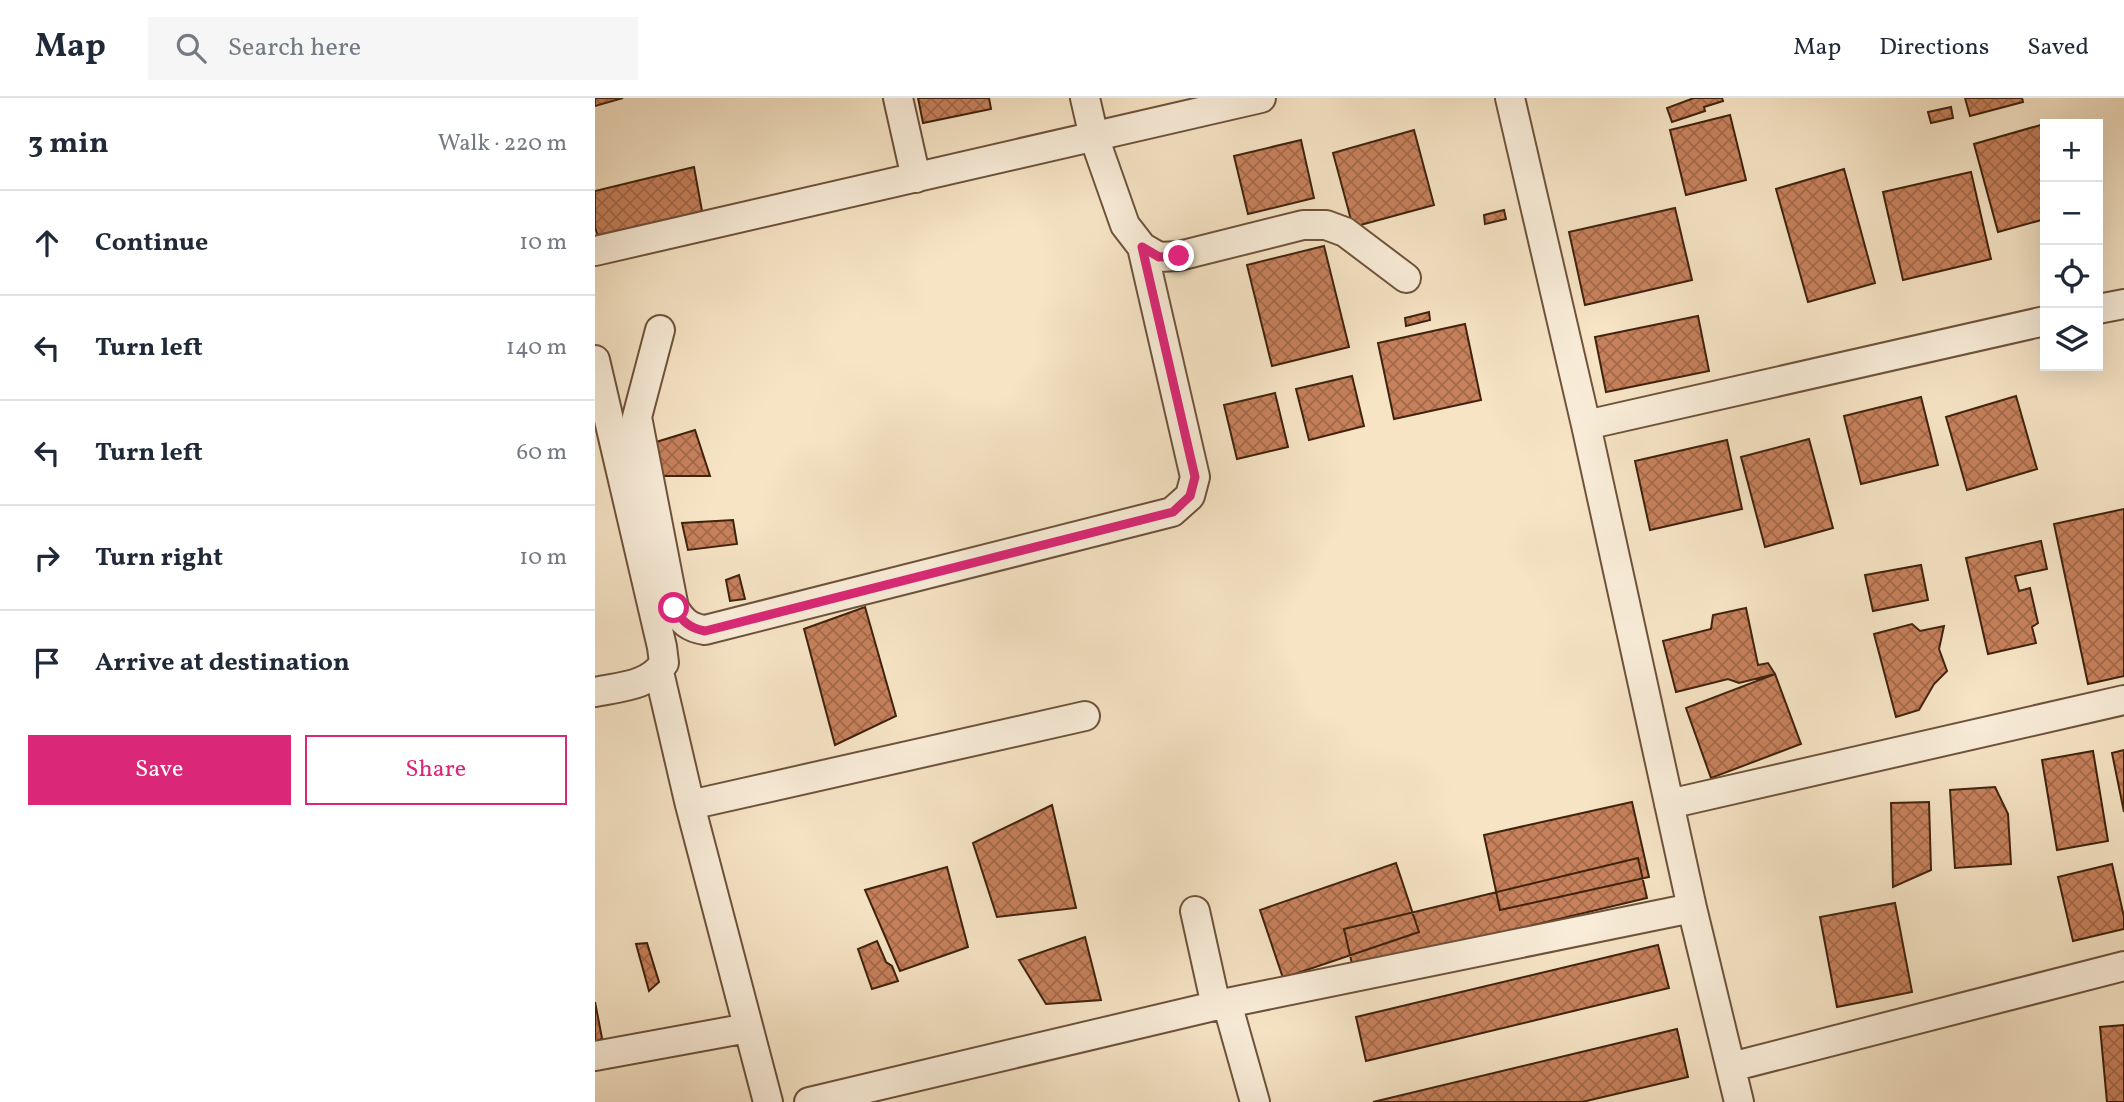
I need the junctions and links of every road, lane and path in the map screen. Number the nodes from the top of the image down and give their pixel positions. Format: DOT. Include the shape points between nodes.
graph roads {
  1 [pos="898,98"];
  2 [pos="1085,98"];
  3 [pos="1261,98"];
  4 [pos="1510,98"];
  5 [pos="1094,136"];
  6 [pos="916,178"];
  7 [pos="1142,247"];
  8 [pos="595,251"];
  9 [pos="1406,278"];
  10 [pos="2124,304"];
  11 [pos="2103,308"];
  12 [pos="2040,322"];
  13 [pos="660,330"];
  14 [pos="595,360"];
  15 [pos="1585,425"];
  16 [pos="659,672"];
  17 [pos="595,692"];
  18 [pos="2124,699"];
  19 [pos="1085,716"];
  20 [pos="1669,804"];
  21 [pos="690,805"];
  22 [pos="1692,908"];
  23 [pos="1195,911"];
  24 [pos="2124,966"];
  25 [pos="1221,1005"];
  26 [pos="748,1028"];
  27 [pos="595,1056"];
  28 [pos="1731,1067"];
  29 [pos="768,1102"];
  30 [pos="809,1102"];
  31 [pos="1255,1102"];
  32 [pos="1739,1102"];
  1 -- 6 [label="street"];
  2 -- 5 [label="street"];
  3 -- 5 [label="street"];
  4 -- 15 [label="street"];
  5 -- 6 [label="street"];
  5 -- 7 [label="street" via="1125,225"];
  6 -- 8 [label="street"];
  7 -- 9 [label="street" via="1159,257 1179,256 1303,225 1326,225 1345,232"];
  7 -- 13 [label="street" via="1195,477 1190,496 1173,512 705,631 681,621 674,608 637,417"];
  10 -- 11 [label="street"];
  12 -- 15 [label="street"];
  14 -- 16 [label="street" via="662,647 664,663"];
  15 -- 20 [label="street"];
  16 -- 17 [label="street" via="642,682"];
  16 -- 21 [label="street"];
  18 -- 20 [label="street"];
  19 -- 21 [label="street"];
  20 -- 22 [label="street"];
  21 -- 26 [label="street"];
  22 -- 25 [label="street"];
  22 -- 28 [label="street"];
  23 -- 25 [label="street"];
  24 -- 28 [label="street"];
  25 -- 30 [label="street"];
  25 -- 31 [label="street"];
  26 -- 27 [label="street"];
  26 -- 29 [label="street"];
  28 -- 32 [label="street"];
}
